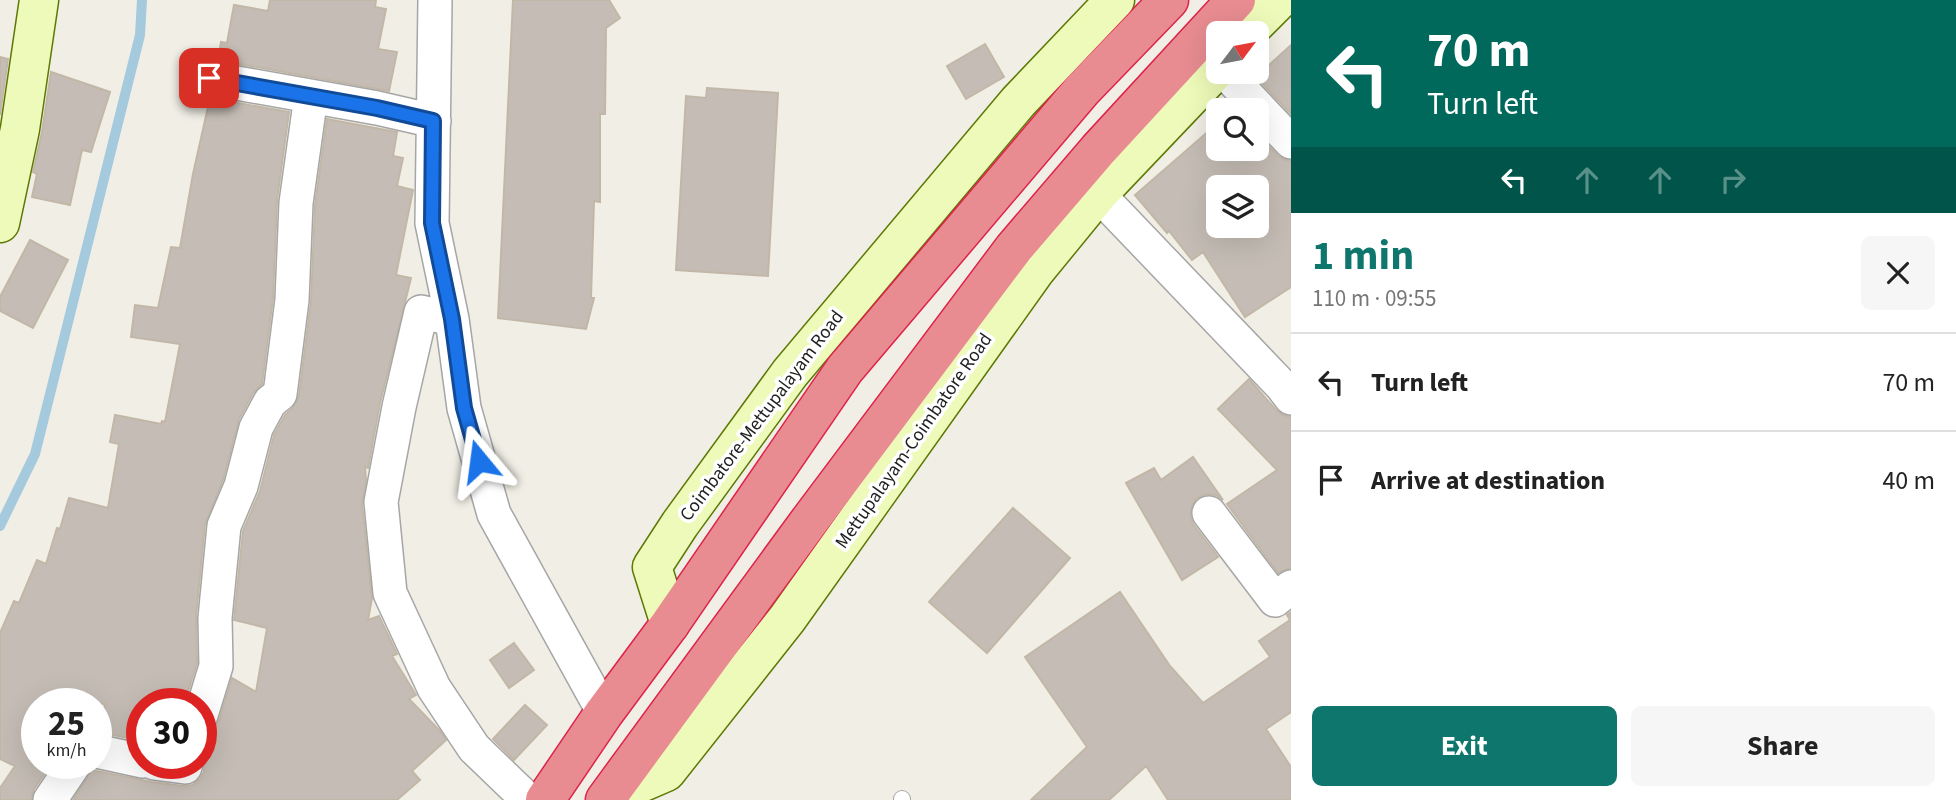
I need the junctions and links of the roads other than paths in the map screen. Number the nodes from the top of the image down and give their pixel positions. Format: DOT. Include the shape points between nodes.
graph roads {
  1 [pos="39,0"];
  2 [pos="435,0"];
  3 [pos="1115,0"];
  4 [pos="1168,0"];
  5 [pos="1236,0"];
  6 [pos="1279,0"];
  7 [pos="1258,21"];
  8 [pos="209,78"];
  9 [pos="1206,81"];
  10 [pos="1236,84"];
  11 [pos="311,96"];
  12 [pos="433,121"];
  13 [pos="1291,142"];
  14 [pos="1098,194"];
  15 [pos="0,223"];
  16 [pos="452,319"];
  17 [pos="1291,398"];
  18 [pos="1209,513"];
  19 [pos="1291,587"];
  20 [pos="670,624"];
  21 [pos="209,688"];
  22 [pos="604,713"];
  23 [pos="64,779"];
  24 [pos="606,798"];
  25 [pos="50,800"];
  26 [pos="528,800"];
  27 [pos="545,800"];
  1 -- 15 [label="main road" via="20,129"];
  2 -- 12 [label="street"];
  3 -- 20 [label="main road, Coimbatore-Mettupalayam Road" via="1018,102 790,373 680,524 652,567"];
  4 -- 20 [label="highway" via="1083,89 845,369"];
  5 -- 24 [label="highway" via="1014,248"];
  6 -- 7 [label="main road"];
  8 -- 11 [label="street"];
  9 -- 14 [label="main road, Mettupalayam-Coimbatore Road"];
  10 -- 13 [label="street"];
  11 -- 12 [label="street"];
  11 -- 21 [label="street" via="296,203 292,300 280,394 270,402 256,428 241,486 224,526 215,618 216,666"];
  12 -- 16 [label="street" via="432,223"];
  14 -- 17 [label="street"];
  14 -- 24 [label="main road, Mettupalayam-Coimbatore Road" via="1035,271 787,620 666,772"];
  16 -- 22 [label="street" via="464,408 494,514"];
  16 -- 26 [label="street" via="421,312 399,407 381,502 390,593 434,688 460,728 474,748"];
  18 -- 19 [label="street" via="1275,600"];
  20 -- 22 [label="highway"];
  22 -- 27 [label="highway"];
  23 -- 25 [label="street"];
}
